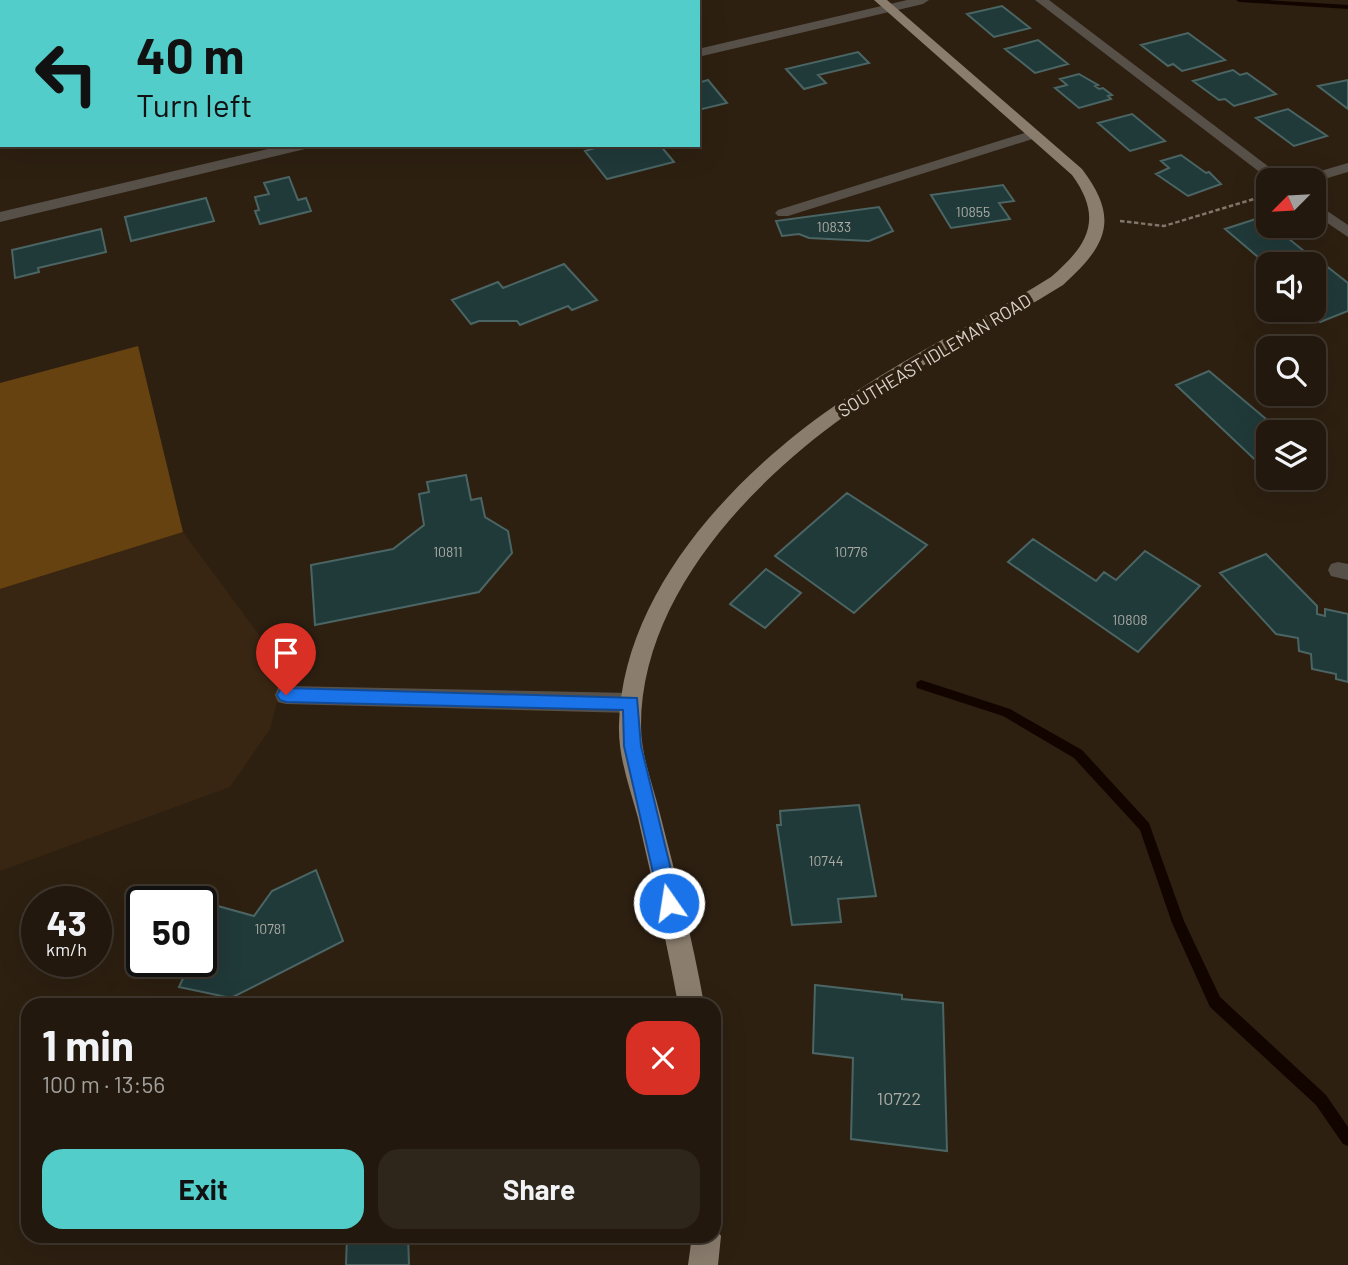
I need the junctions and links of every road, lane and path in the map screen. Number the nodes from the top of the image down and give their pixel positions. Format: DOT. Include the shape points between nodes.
graph roads {
  1 [pos="923,0"];
  2 [pos="1041,0"];
  3 [pos="885,4"];
  4 [pos="700,52"];
  5 [pos="1034,134"];
  6 [pos="297,147"];
  7 [pos="1348,167"];
  8 [pos="1263,168"];
  9 [pos="1326,174"];
  10 [pos="1256,199"];
  11 [pos="783,213"];
  12 [pos="1326,216"];
  13 [pos="0,217"];
  14 [pos="1098,217"];
  15 [pos="1348,232"];
  16 [pos="286,695"];
  17 [pos="631,703"];
  18 [pos="690,998"];
  19 [pos="705,1243"];
  20 [pos="703,1265"];
  1 -- 3 [label="street"];
  2 -- 8 [label="street"];
  3 -- 4 [label="street"];
  3 -- 5 [label="main road"];
  5 -- 11 [label="street"];
  5 -- 14 [label="main road" via="1085,181 1094,195"];
  6 -- 13 [label="street"];
  7 -- 9 [label="street"];
  10 -- 14 [label="path" via="1164,226"];
  12 -- 15 [label="street"];
  14 -- 17 [label="main road, SOUTHEAST IDLEMAN ROAD" via="1091,246 1057,281 843,409 794,447 750,490 667,592 640,654"];
  16 -- 17 [label="street"];
  17 -- 18 [label="main road, SOUTHEAST IDLEMAN ROAD" via="632,746"];
  19 -- 20 [label="main road"];
}
